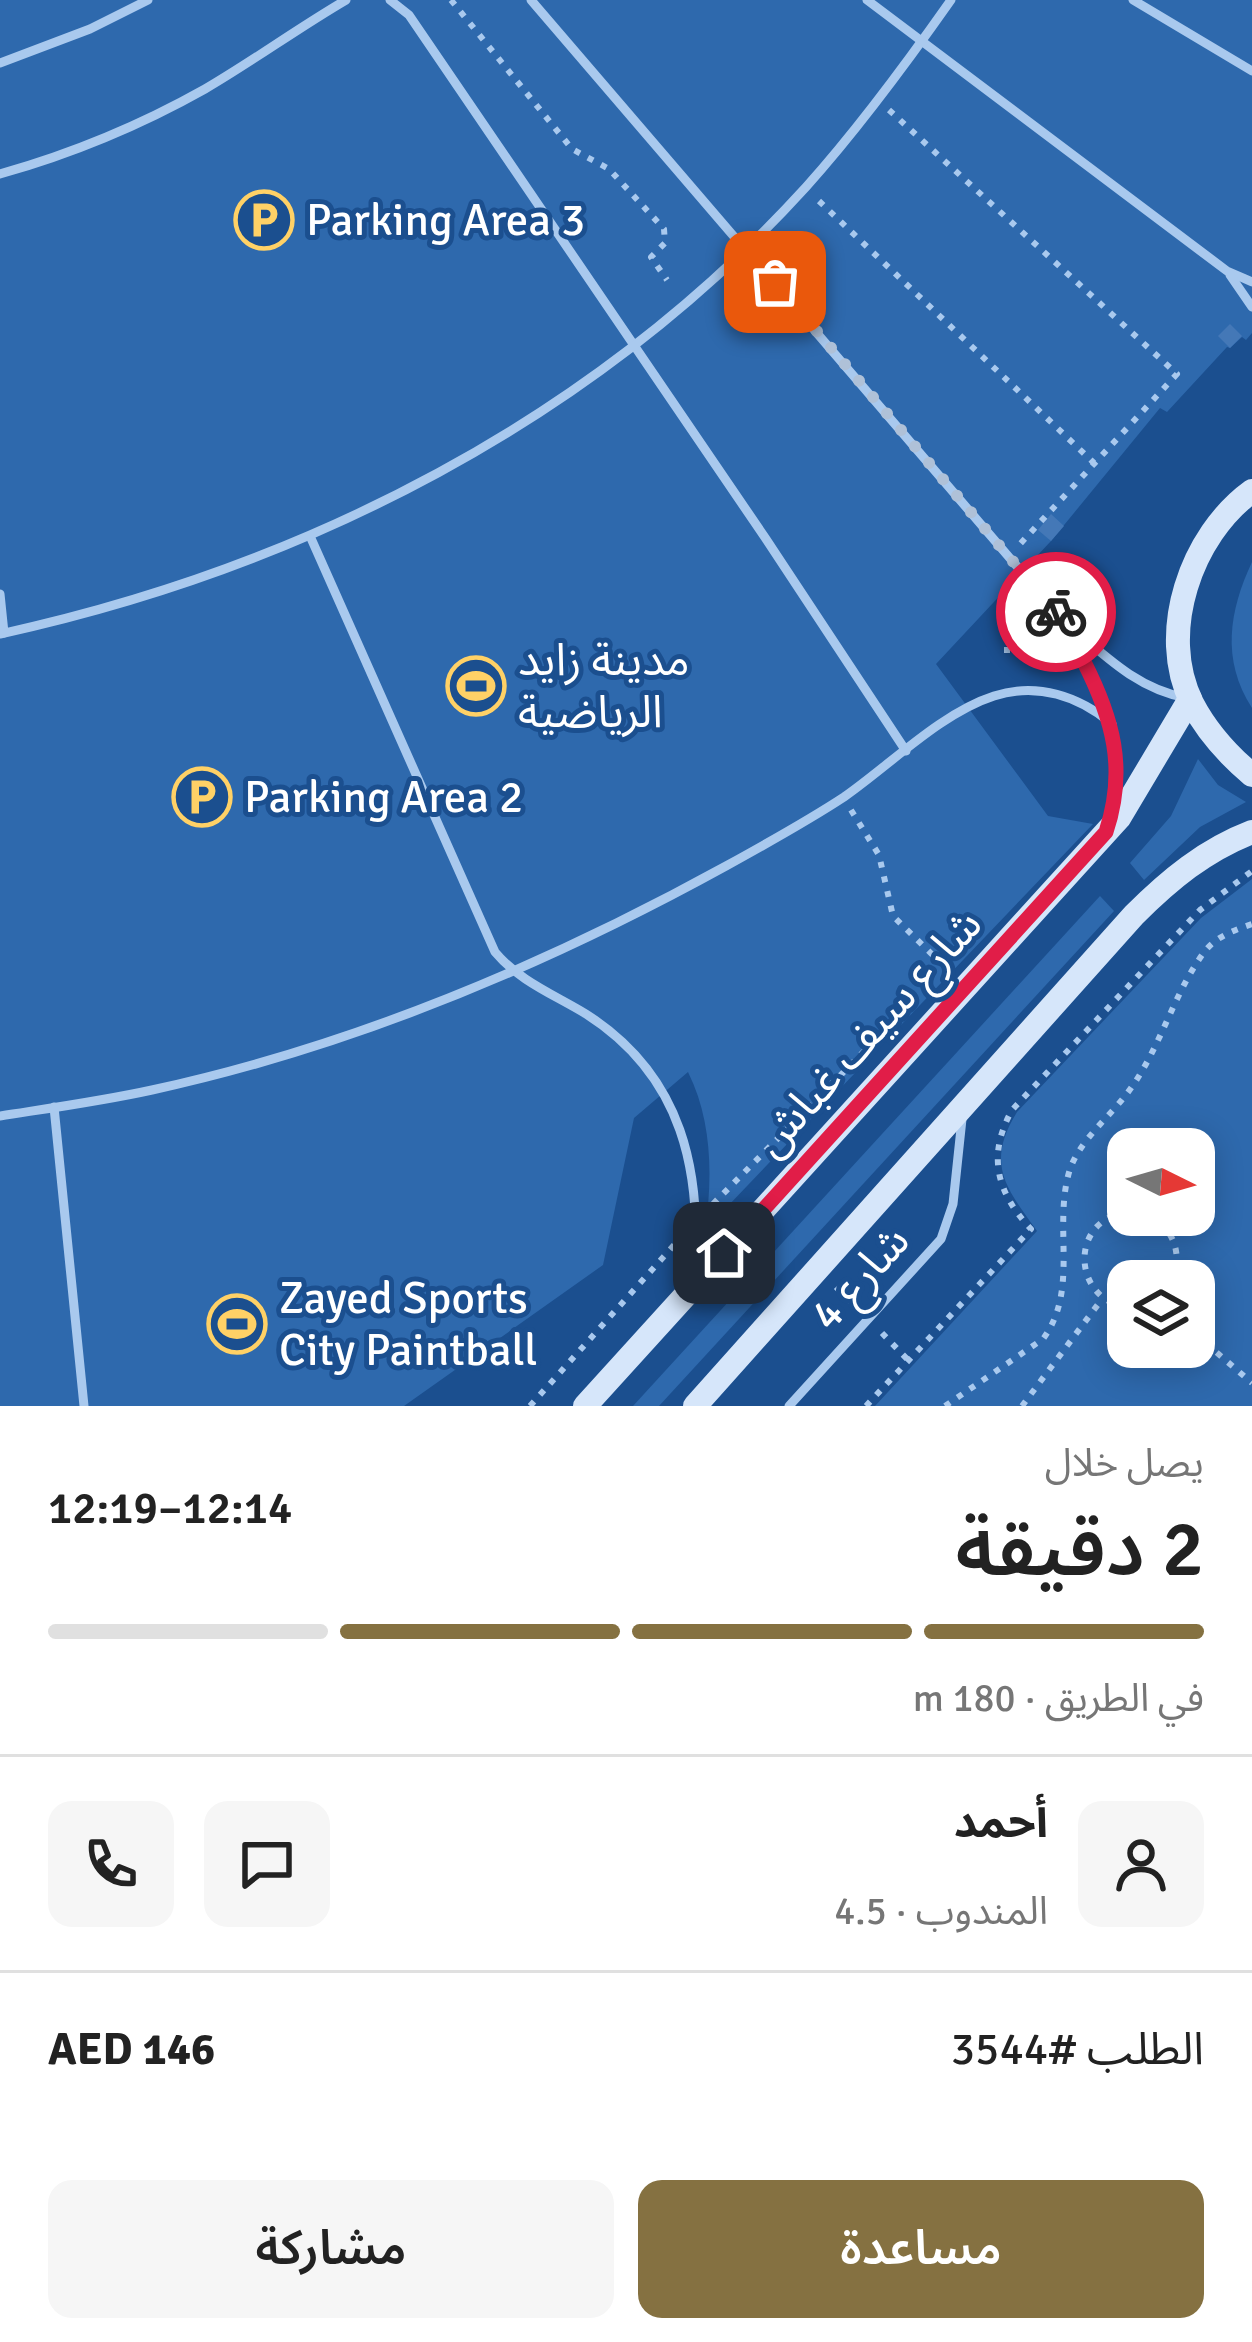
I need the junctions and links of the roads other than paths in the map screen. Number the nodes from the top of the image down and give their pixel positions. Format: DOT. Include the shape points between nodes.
graph roads {
  1 [pos="148,0"];
  2 [pos="346,0"];
  3 [pos="390,0"];
  4 [pos="531,0"];
  5 [pos="867,0"];
  6 [pos="951,0"];
  7 [pos="1133,0"];
  8 [pos="923,40"];
  9 [pos="0,63"];
  10 [pos="1252,71"];
  11 [pos="0,174"];
  12 [pos="746,248"];
  13 [pos="1227,271"];
  14 [pos="1252,282"];
  15 [pos="1252,307"];
  16 [pos="634,346"];
  17 [pos="1252,491"];
  18 [pos="310,536"];
  19 [pos="0,594"];
  20 [pos="1063,620"];
  21 [pos="2,634"];
  22 [pos="1190,699"];
  23 [pos="1112,724"];
  24 [pos="906,751"];
  25 [pos="1252,775"];
  26 [pos="1106,832"];
  27 [pos="1252,832"];
  28 [pos="516,970"];
  29 [pos="54,1107"];
  30 [pos="963,1110"];
  31 [pos="0,1116"];
  32 [pos="693,1287"];
  33 [pos="83,1406"];
  34 [pos="585,1406"];
  35 [pos="695,1406"];
  36 [pos="789,1406"];
  1 -- 9 [label="lane"];
  2 -- 11 [label="lane" via="144,120"];
  3 -- 16 [label="lane" via="409,15"];
  4 -- 12 [label="lane"];
  5 -- 8 [label="lane"];
  6 -- 8 [label="lane"];
  7 -- 10 [label="lane"];
  8 -- 12 [label="lane" via="805,188"];
  8 -- 13 [label="lane"];
  12 -- 16 [label="lane"];
  12 -- 20 [label="lane"];
  13 -- 14 [label="lane"];
  13 -- 15 [label="lane"];
  16 -- 18 [label="lane" via="506,436"];
  16 -- 24 [label="lane"];
  17 -- 22 [label="street" via="1222,519 1190,574 1179,636"];
  18 -- 21 [label="lane" via="159,592"];
  18 -- 28 [label="lane" via="490,944"];
  19 -- 21 [label="lane"];
  20 -- 22 [label="lane" via="1131,677"];
  20 -- 23 [label="lane"];
  22 -- 25 [label="street"];
  22 -- 26 [label="street, شارع سيف غباش"];
  23 -- 24 [label="lane" via="1064,695 1008,692 967,708"];
  23 -- 26 [label="lane" via="1117,790"];
  24 -- 28 [label="lane" via="682,890"];
  26 -- 32 [label="street, شارع سيف غباش"];
  27 -- 30 [label="street" via="1167,882"];
  28 -- 29 [label="lane" via="258,1063"];
  28 -- 32 [label="lane" via="608,1030 647,1070 678,1120 698,1220"];
  29 -- 31 [label="lane"];
  29 -- 33 [label="lane"];
  30 -- 35 [label="street"];
  30 -- 36 [label="lane, شارع 4" via="949,1222 932,1252"];
  32 -- 34 [label="street, شارع سيف غباش"];
}
